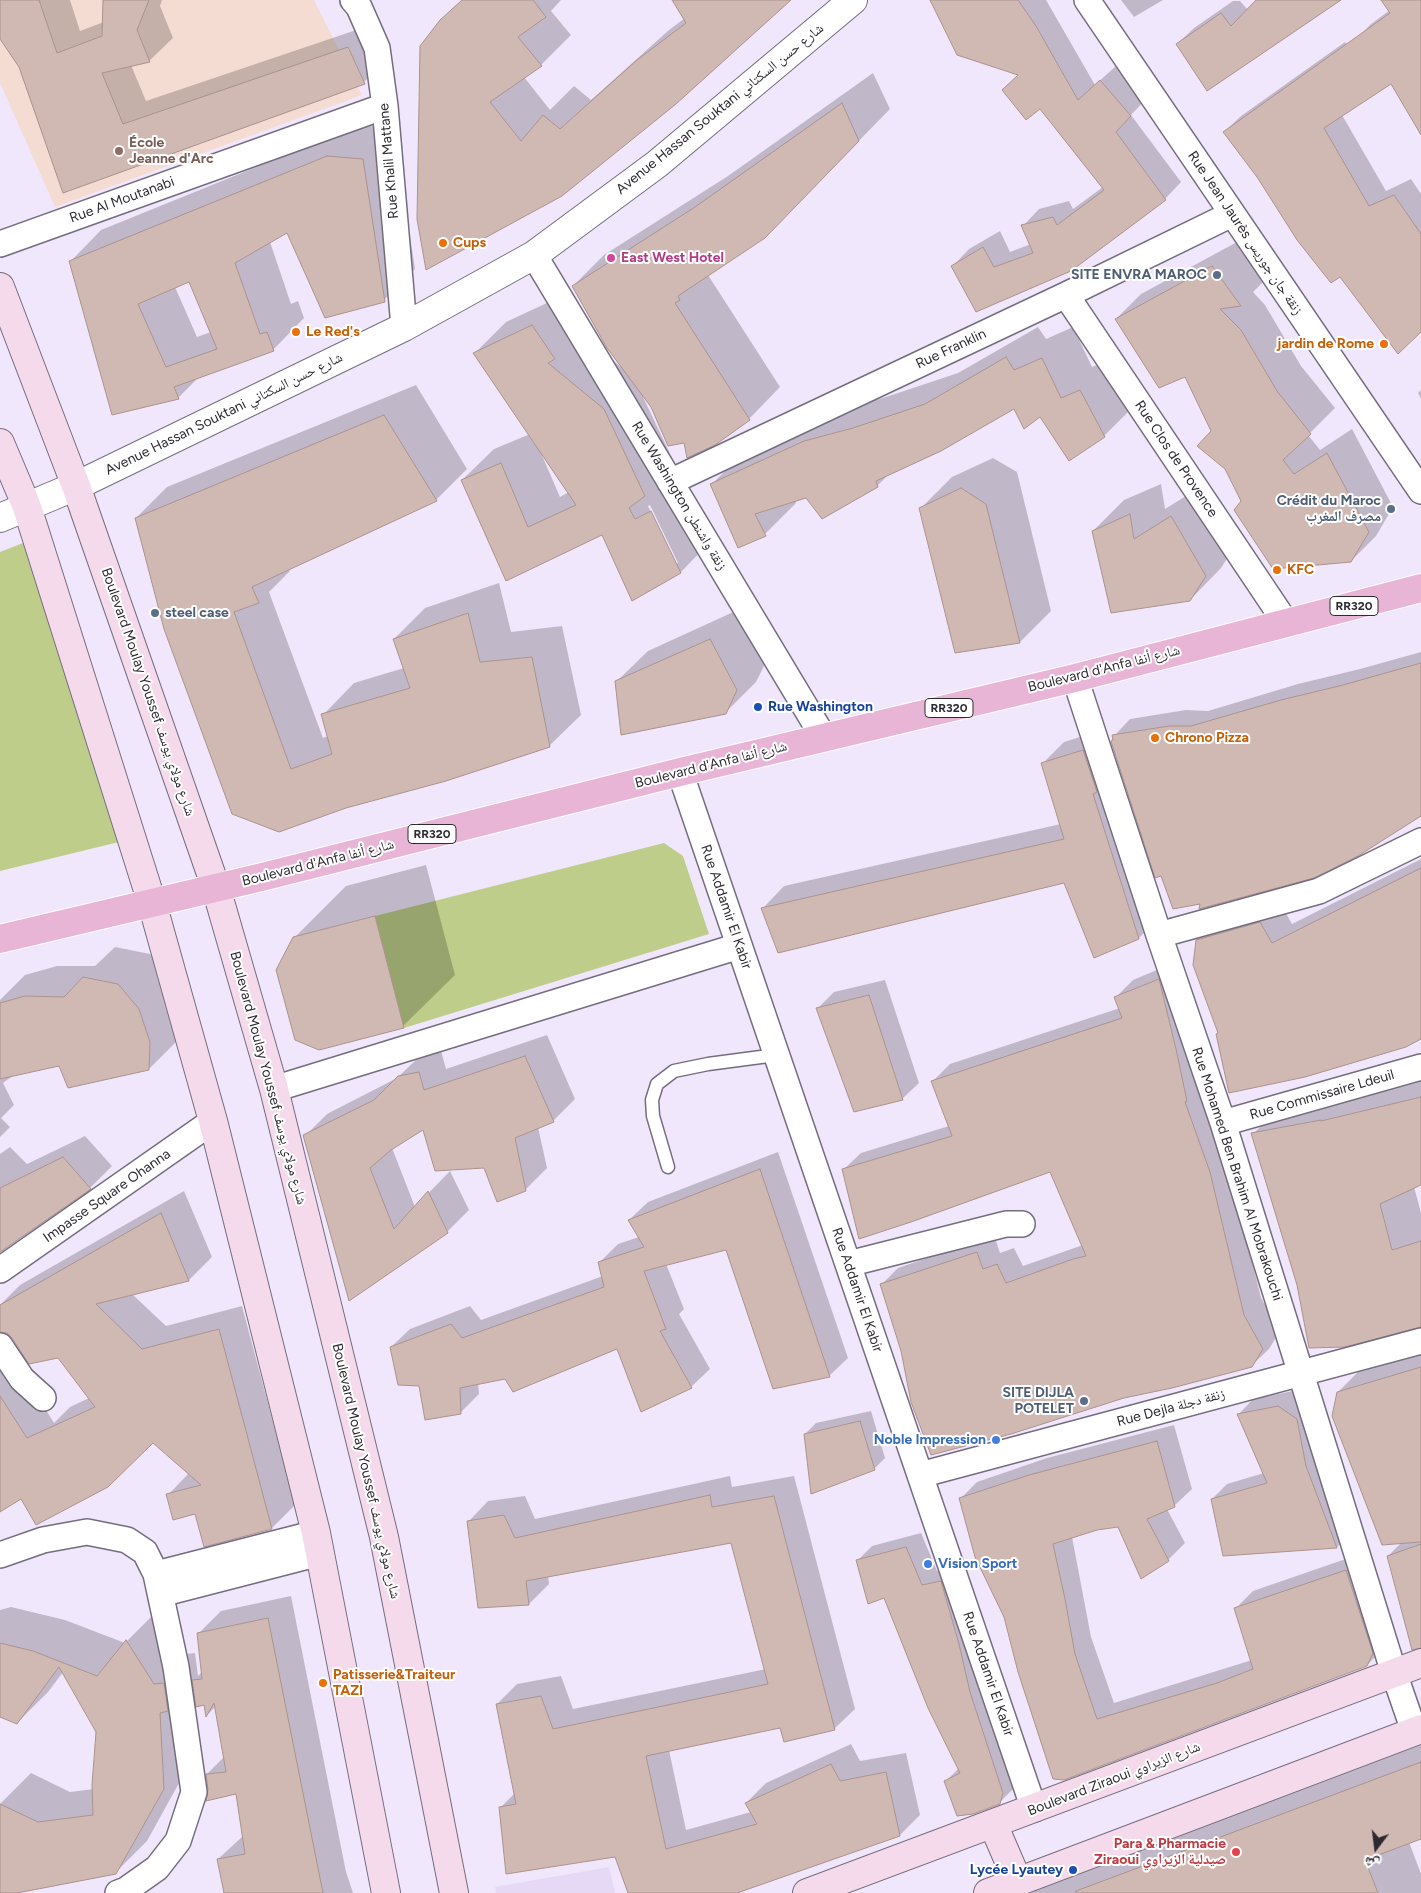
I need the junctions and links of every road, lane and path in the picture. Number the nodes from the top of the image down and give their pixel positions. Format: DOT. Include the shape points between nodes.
graph roads {
  1 [pos="353,0"];
  2 [pos="853,0"];
  3 [pos="1086,0"];
  4 [pos="385,106"];
  5 [pos="1232,214"];
  6 [pos="0,244"];
  7 [pos="534,255"];
  8 [pos="0,287"];
  9 [pos="1066,295"];
  10 [pos="404,327"];
  11 [pos="0,443"];
  12 [pos="670,482"];
  13 [pos="76,486"];
  14 [pos="1421,491"];
  15 [pos="27,507"];
  16 [pos="0,518"];
  17 [pos="1421,588"];
  18 [pos="1286,623"];
  19 [pos="1075,678"];
  20 [pos="824,738"];
  21 [pos="680,772"];
  22 [pos="1421,841"];
  23 [pos="216,888"];
  24 [pos="152,903"];
  25 [pos="1159,935"];
  26 [pos="0,939"];
  27 [pos="739,946"];
  28 [pos="776,1055"];
  29 [pos="1421,1067"];
  30 [pos="274,1090"];
  31 [pos="213,1121"];
  32 [pos="1223,1123"];
  33 [pos="668,1166"];
  34 [pos="1022,1224"];
  35 [pos="848,1264"];
  36 [pos="0,1270"];
  37 [pos="1421,1341"];
  38 [pos="0,1346"];
  39 [pos="1300,1374"];
  40 [pos="43,1398"];
  41 [pos="920,1475"];
  42 [pos="318,1543"];
  43 [pos="0,1555"];
  44 [pos="158,1584"];
  45 [pos="1421,1663"];
  46 [pos="1394,1673"];
  47 [pos="1417,1730"];
  48 [pos="1034,1809"];
  49 [pos="993,1824"];
  50 [pos="1018,1882"];
  51 [pos="118,1893"];
  52 [pos="386,1893"];
  53 [pos="454,1893"];
  54 [pos="807,1893"];
  55 [pos="988,1893"];
  1 -- 4 [label="street, Rue Khalil Mattane" via="376,48"];
  2 -- 7 [label="street, Avenue Hassan Souktani شارع حسن السكتاني" via="657,164"];
  3 -- 5 [label="street, Rue Jean Jaurès زنقة جان جوريس"];
  4 -- 6 [label="street, Rue Al Moutanabi"];
  4 -- 10 [label="street, Rue Khalil Mattane"];
  5 -- 9 [label="street, Rue Franklin"];
  5 -- 14 [label="street, Rue Jean Jaurès زنقة جان جوريس"];
  7 -- 10 [label="street, Avenue Hassan Souktani شارع حسن السكتاني"];
  7 -- 12 [label="street, Rue Washington زنقة واشنطن"];
  8 -- 13 [label="main road, Boulevard Moulay Youssef شارع مولاي يوسف"];
  9 -- 12 [label="street, Rue Franklin"];
  9 -- 18 [label="street, Rue Clos de Provence"];
  10 -- 13 [label="street, Avenue Hassan Souktani شارع حسن السكتاني"];
  11 -- 15 [label="main road"];
  12 -- 20 [label="street, Rue Washington زنقة واشنطن"];
  13 -- 15 [label="street, Avenue Hassan Souktani شارع حسن السكتاني"];
  13 -- 23 [label="main road, Boulevard Moulay Youssef شارع مولاي يوسف"];
  15 -- 16 [label="street, Avenue Hassan Souktani شارع حسن السكتاني"];
  15 -- 24 [label="main road"];
  17 -- 18 [label="main road, Boulevard d'Anfa شارع أنفا / RR320"];
  18 -- 19 [label="main road, Boulevard d'Anfa شارع أنفا / RR320"];
  19 -- 20 [label="main road, Boulevard d'Anfa شارع أنفا / RR320"];
  19 -- 25 [label="street, Rue Mohamed Ben Brahim Al Mobrakouchi"];
  20 -- 21 [label="main road, Boulevard d'Anfa شارع أنفا / RR320"];
  21 -- 23 [label="main road, Boulevard d'Anfa شارع أنفا / RR320"];
  21 -- 27 [label="street, Rue Addamir El Kabir"];
  22 -- 25 [label="street" via="1319,891"];
  23 -- 24 [label="main road, Boulevard d'Anfa شارع أنفا / RR320"];
  23 -- 30 [label="main road, Boulevard Moulay Youssef شارع مولاي يوسف"];
  24 -- 26 [label="main road, Boulevard d'Anfa شارع أنفا / RR320"];
  24 -- 31 [label="main road"];
  25 -- 32 [label="street, Rue Mohamed Ben Brahim Al Mobrakouchi"];
  27 -- 28 [label="street, Rue Addamir El Kabir"];
  27 -- 30 [label="street"];
  28 -- 33 [label="lane" via="674,1072 657,1084 652,1100 653,1116"];
  28 -- 35 [label="street, Rue Addamir El Kabir"];
  29 -- 32 [label="street, Rue Commissaire Ldeuil"];
  30 -- 53 [label="main road, Boulevard Moulay Youssef شارع مولاي يوسف" via="384,1536"];
  31 -- 36 [label="street, Impasse Square Ohanna"];
  31 -- 42 [label="main road"];
  32 -- 39 [label="street, Rue Mohamed Ben Brahim Al Mobrakouchi"];
  34 -- 35 [label="street" via="1006,1224"];
  35 -- 41 [label="street, Rue Addamir El Kabir"];
  37 -- 39 [label="street, Rue Dejla زنقة دجلة"];
  38 -- 40 [label="street" via="22,1379"];
  39 -- 41 [label="street, Rue Dejla زنقة دجلة"];
  39 -- 46 [label="street, Rue Mohamed Ben Brahim Al Mobrakouchi"];
  41 -- 48 [label="street, Rue Addamir El Kabir"];
  42 -- 44 [label="street"];
  42 -- 52 [label="main road"];
  43 -- 44 [label="street" via="43,1540 87,1532 127,1540 145,1552"];
  44 -- 51 [label="street" via="176,1667 194,1792 178,1841 157,1868"];
  45 -- 46 [label="main road, Boulevard Ziraoui شارع الزيراوي"];
  46 -- 47 [label="street, Rue Mohamed Ben Brahim Al Mobrakouchi"];
  46 -- 48 [label="main road, Boulevard Ziraoui شارع الزيراوي"];
  47 -- 50 [label="main road"];
  48 -- 49 [label="main road, Boulevard Ziraoui شارع الزيراوي"];
  49 -- 50 [label="main road"];
  49 -- 54 [label="main road, Boulevard Ziraoui شارع الزيراوي"];
  50 -- 55 [label="main road"];
}
